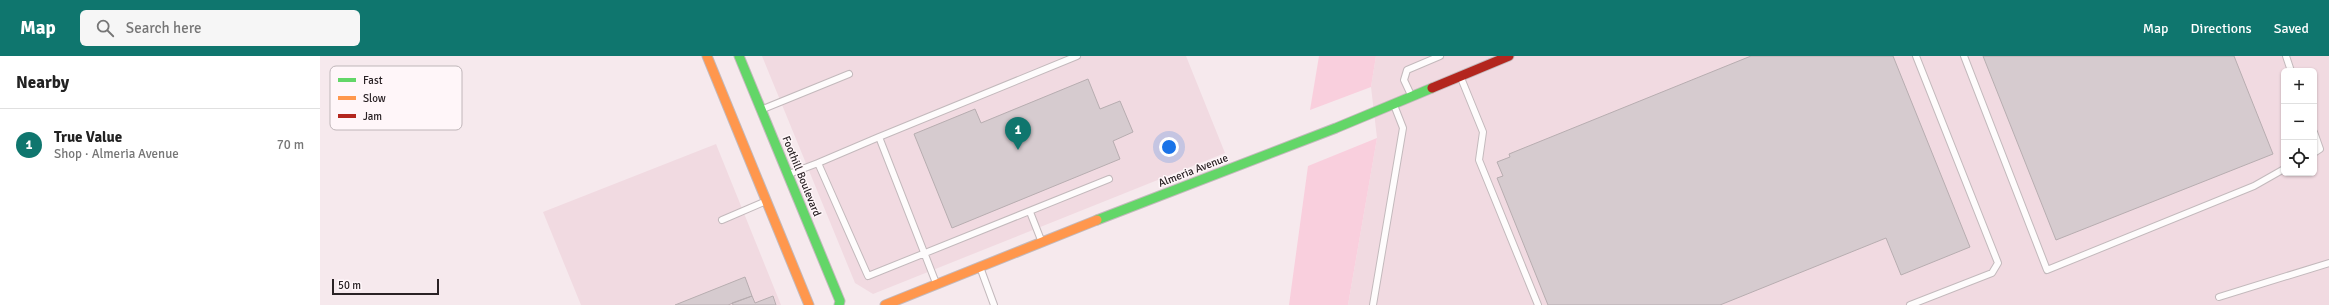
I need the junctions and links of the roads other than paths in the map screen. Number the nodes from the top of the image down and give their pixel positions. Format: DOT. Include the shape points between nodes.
graph roads {
  1 [pos="707,56"];
  2 [pos="739,56"];
  3 [pos="1077,56"];
  4 [pos="1440,56"];
  5 [pos="1509,56"];
  6 [pos="1916,56"];
  7 [pos="1964,56"];
  8 [pos="2286,56"];
  9 [pos="2290,68"];
  10 [pos="849,74"];
  11 [pos="1460,76"];
  12 [pos="1411,96"];
  13 [pos="1394,104"];
  14 [pos="762,110"];
  15 [pos="879,137"];
  16 [pos="2317,140"];
  17 [pos="2317,151"];
  18 [pos="818,163"];
  19 [pos="2281,171"];
  20 [pos="789,174"];
  21 [pos="1108,179"];
  22 [pos="766,202"];
  23 [pos="1030,212"];
  24 [pos="722,220"];
  25 [pos="1041,241"];
  26 [pos="925,254"];
  27 [pos="2329,263"];
  28 [pos="979,266"];
  29 [pos="936,283"];
  30 [pos="2219,297"];
  31 [pos="809,305"];
  32 [pos="839,305"];
  33 [pos="885,305"];
  34 [pos="994,305"];
  35 [pos="1373,305"];
  36 [pos="1538,305"];
  37 [pos="1910,305"];
  1 -- 22 [label="street"];
  2 -- 14 [label="street, Foothill Boulevard"];
  3 -- 15 [label="lane"];
  4 -- 12 [label="lane" via="1407,70 1404,80"];
  5 -- 11 [label="street, Almeria Avenue"];
  6 -- 37 [label="lane" via="1998,263 1992,273"];
  7 -- 19 [label="lane" via="2047,270 2254,186"];
  8 -- 9 [label="lane"];
  10 -- 14 [label="lane"];
  11 -- 12 [label="street, Almeria Avenue"];
  11 -- 36 [label="lane" via="1483,132 1479,160"];
  12 -- 13 [label="street, Almeria Avenue"];
  13 -- 25 [label="street, Almeria Avenue"];
  13 -- 35 [label="lane" via="1403,128"];
  14 -- 20 [label="street, Foothill Boulevard"];
  15 -- 18 [label="lane"];
  15 -- 26 [label="lane"];
  16 -- 17 [label="lane" via="2320,149"];
  18 -- 20 [label="lane"];
  18 -- 26 [label="lane" via="868,276"];
  20 -- 32 [label="street, Foothill Boulevard" via="840,301"];
  21 -- 23 [label="lane"];
  22 -- 24 [label="lane"];
  22 -- 31 [label="street"];
  23 -- 25 [label="lane"];
  23 -- 26 [label="lane"];
  25 -- 28 [label="street, Almeria Avenue"];
  26 -- 29 [label="lane"];
  27 -- 30 [label="lane"];
  28 -- 29 [label="street, Almeria Avenue"];
  28 -- 34 [label="lane"];
  29 -- 33 [label="street, Almeria Avenue"];
}
